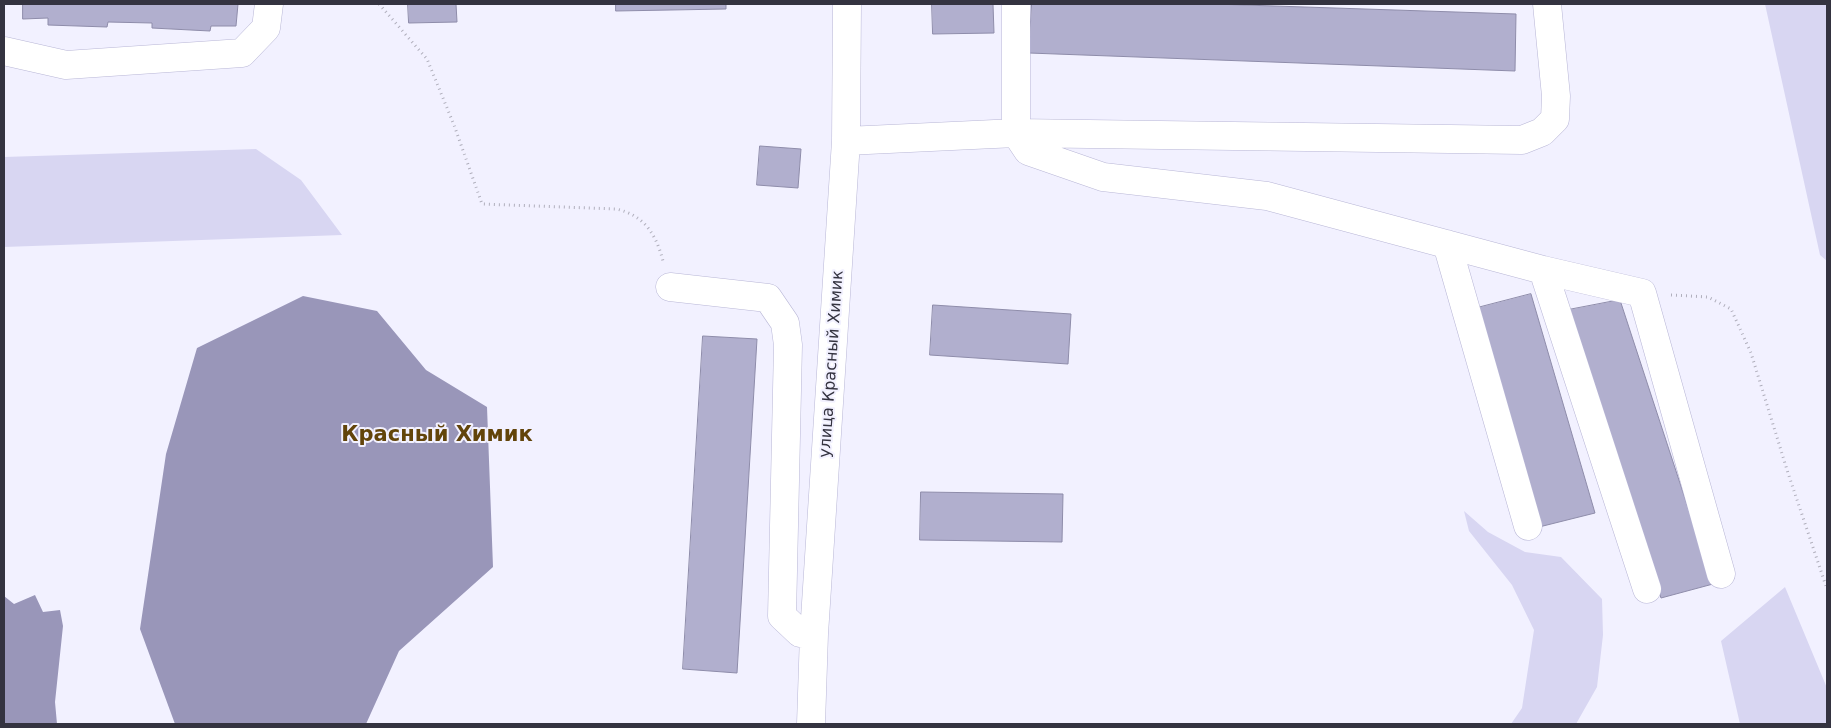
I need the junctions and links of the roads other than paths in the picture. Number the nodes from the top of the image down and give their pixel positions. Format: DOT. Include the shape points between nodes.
graph roads {
  1 [pos="269,4"];
  2 [pos="847,4"];
  3 [pos="1016,4"];
  4 [pos="1547,4"];
  5 [pos="4,51"];
  6 [pos="1016,134"];
  7 [pos="846,141"];
  8 [pos="1447,244"];
  9 [pos="1543,270"];
  10 [pos="670,287"];
  11 [pos="1528,526"];
  12 [pos="1721,574"];
  13 [pos="1647,589"];
  14 [pos="814,634"];
  15 [pos="811,724"];
  1 -- 5 [label="street" via="266,28 242,54 66,66"];
  2 -- 7 [label="street, улица Красный Химик"];
  3 -- 6 [label="street"];
  4 -- 6 [label="street" via="1556,96 1555,119 1542,132 1522,140"];
  6 -- 7 [label="street"];
  6 -- 8 [label="street" via="1028,151 1103,177 1266,196"];
  7 -- 14 [label="street, улица Красный Химик"];
  8 -- 9 [label="street"];
  8 -- 11 [label="street"];
  9 -- 12 [label="street" via="1642,293"];
  9 -- 13 [label="street"];
  10 -- 14 [label="street" via="768,298 785,323 788,345 782,616 800,633"];
  14 -- 15 [label="street, улица Красный Химик"];
}
